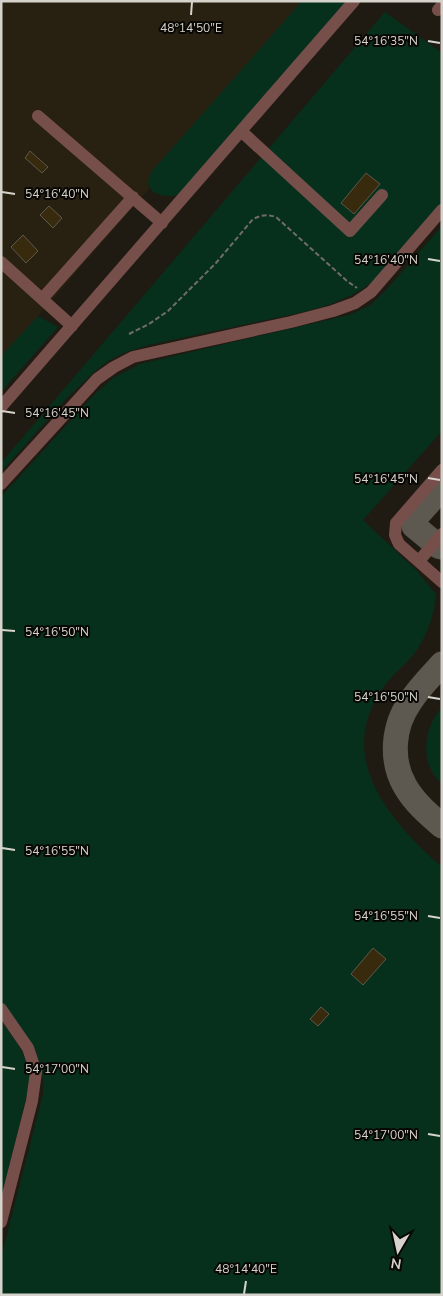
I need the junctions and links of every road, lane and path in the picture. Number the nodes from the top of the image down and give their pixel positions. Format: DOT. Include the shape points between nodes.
graph roads {
  1 [pos="354,1"];
  2 [pos="38,116"];
  3 [pos="241,131"];
  4 [pos="382,195"];
  5 [pos="133,197"];
  6 [pos="442,210"];
  7 [pos="162,223"];
  8 [pos="2,264"];
  9 [pos="367,295"];
  10 [pos="42,300"];
  11 [pos="72,326"];
  12 [pos="129,334"];
  13 [pos="1,407"];
  14 [pos="442,470"];
  15 [pos="1,484"];
  16 [pos="442,534"];
  17 [pos="419,562"];
  18 [pos="441,579"];
  19 [pos="1,1009"];
  20 [pos="1,1222"];
  1 -- 3 [label="street"];
  2 -- 5 [label="street"];
  3 -- 4 [label="street" via="350,231"];
  3 -- 7 [label="street"];
  5 -- 7 [label="street"];
  5 -- 10 [label="street"];
  6 -- 9 [label="street"];
  7 -- 11 [label="street"];
  8 -- 10 [label="street"];
  9 -- 12 [label="path" via="276,217 268,214 253,218 216,263 168,311"];
  9 -- 15 [label="street" via="333,312 133,357 97,379"];
  10 -- 11 [label="street"];
  11 -- 13 [label="street"];
  14 -- 17 [label="street" via="396,522 395,536 399,544"];
  16 -- 17 [label="street"];
  17 -- 18 [label="street"];
  19 -- 20 [label="street" via="28,1048 36,1072 32,1101"];
}
